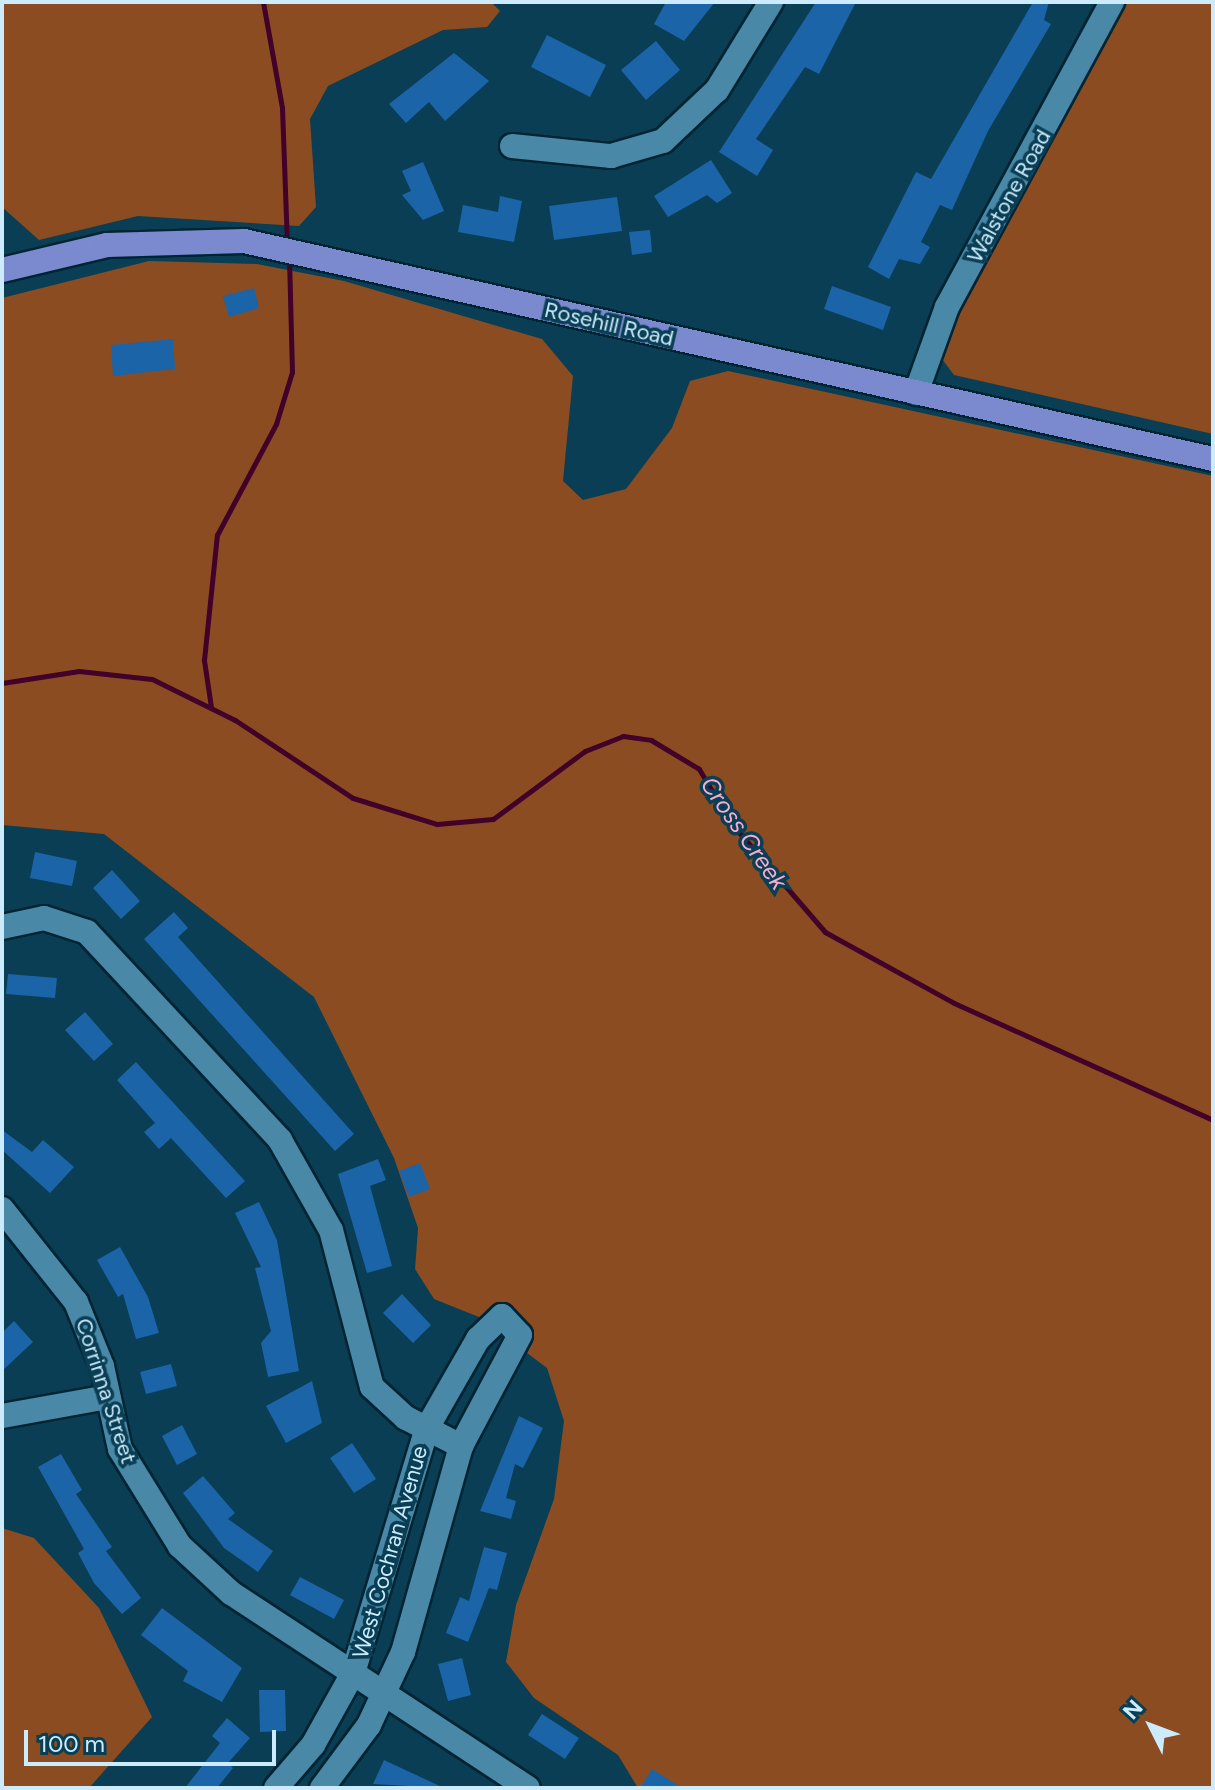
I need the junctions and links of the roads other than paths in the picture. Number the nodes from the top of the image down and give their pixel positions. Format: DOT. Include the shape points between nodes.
graph roads {
  1 [pos="771,2"];
  2 [pos="1112,2"];
  3 [pos="512,146"];
  4 [pos="2,270"];
  5 [pos="916,393"];
  6 [pos="1213,459"];
  7 [pos="2,927"];
  8 [pos="2,1209"];
  9 [pos="108,1397"];
  10 [pos="2,1416"];
  11 [pos="427,1428"];
  12 [pos="461,1446"];
  13 [pos="353,1673"];
  14 [pos="383,1693"];
  15 [pos="276,1788"];
  16 [pos="322,1788"];
  17 [pos="528,1788"];
  1 -- 3 [label="street" via="717,90 663,141 611,156"];
  2 -- 5 [label="street, Walstone Road" via="947,307"];
  4 -- 5 [label="main road, Rosehill Road" via="107,245 244,241"];
  5 -- 6 [label="main road, Rosehill Road"];
  7 -- 11 [label="street" via="44,918 87,932 280,1140 331,1230 362,1366 387,1404"];
  8 -- 9 [label="street, Corrinna Street" via="76,1302"];
  9 -- 10 [label="street"];
  9 -- 13 [label="street, Corrinna Street" via="120,1449 180,1546 231,1593"];
  11 -- 12 [label="street"];
  11 -- 12 [label="street, West Cochran Avenue" via="485,1331 502,1316 516,1322 520,1335"];
  11 -- 13 [label="street, West Cochran Avenue"];
  12 -- 14 [label="street, West Cochran Avenue" via="403,1652"];
  13 -- 14 [label="street, Corrinna Street"];
  13 -- 15 [label="street, West Cochran Avenue" via="313,1745"];
  14 -- 16 [label="street, West Cochran Avenue"];
  14 -- 17 [label="street, Corrinna Street"];
}
